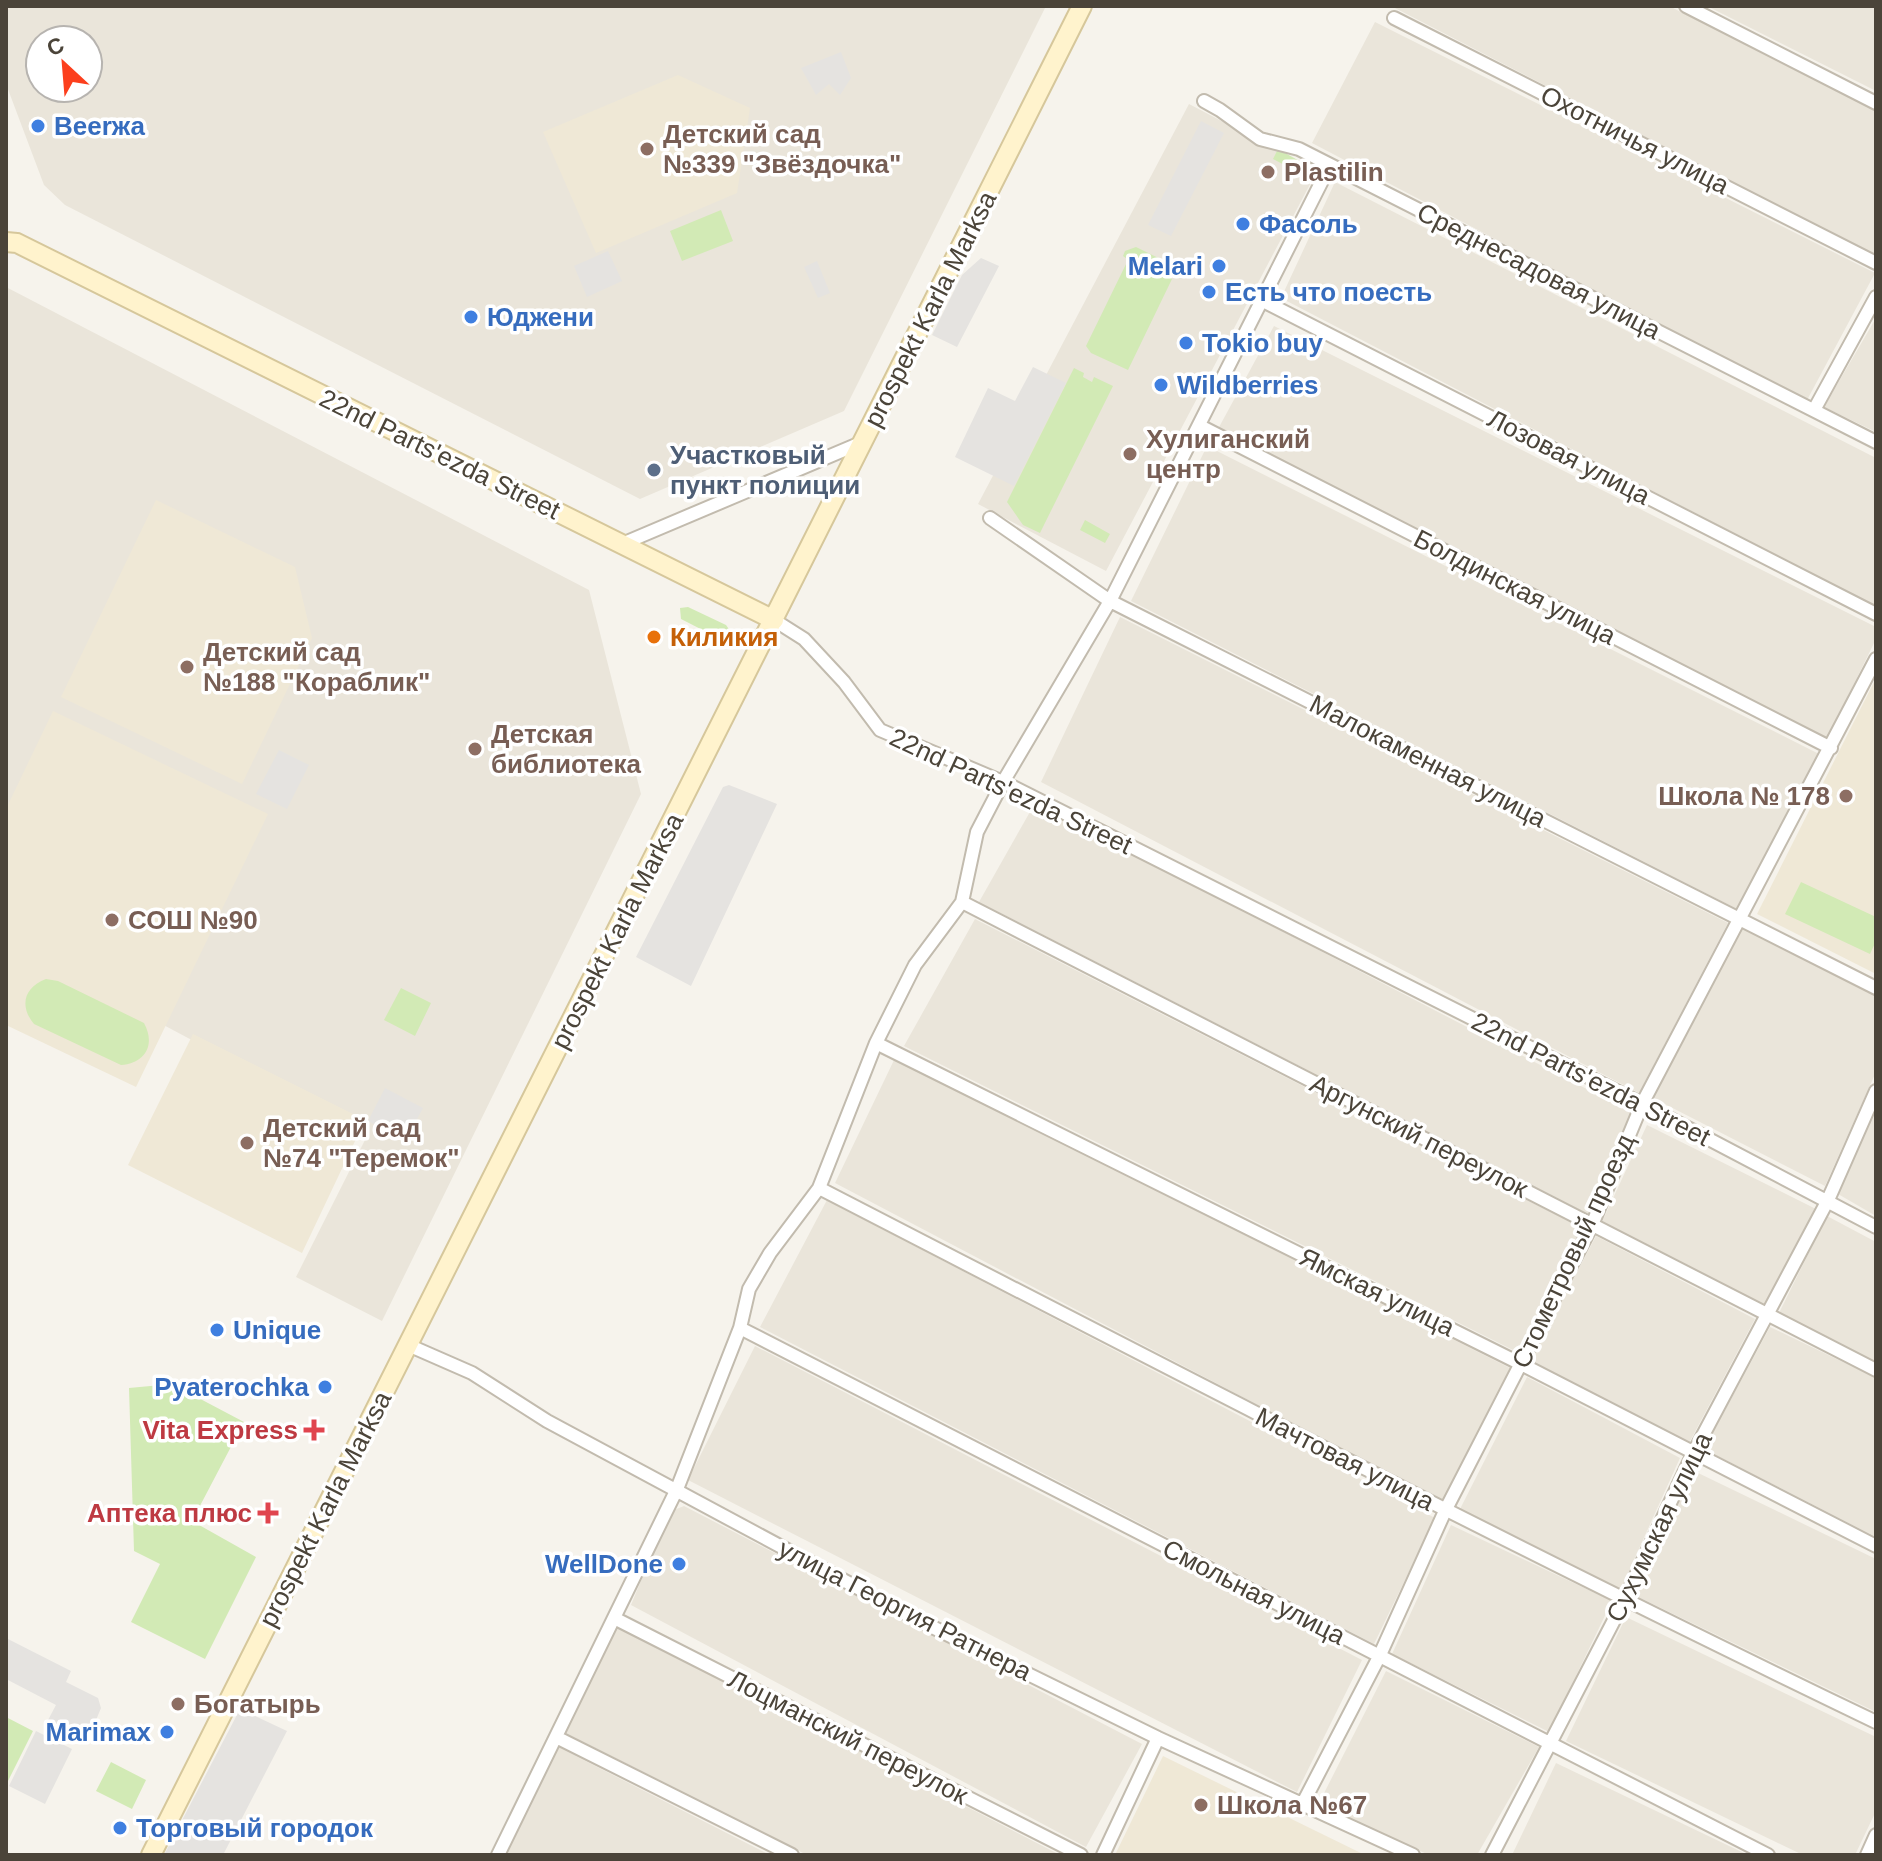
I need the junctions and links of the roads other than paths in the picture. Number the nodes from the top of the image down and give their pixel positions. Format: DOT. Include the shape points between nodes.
graph roads {
  1 [pos="1082,6"];
  2 [pos="1686,6"];
  3 [pos="1394,18"];
  4 [pos="1204,101"];
  5 [pos="1876,103"];
  6 [pos="1330,165"];
  7 [pos="10,239"];
  8 [pos="1876,263"];
  9 [pos="1876,297"];
  10 [pos="1261,300"];
  11 [pos="1814,410"];
  12 [pos="1200,426"];
  13 [pos="863,442"];
  14 [pos="1876,442"];
  15 [pos="990,518"];
  16 [pos="622,544"];
  17 [pos="1110,601"];
  18 [pos="1876,614"];
  19 [pos="774,620"];
  20 [pos="1876,659"];
  21 [pos="1831,748"];
  22 [pos="1003,782"];
  23 [pos="962,902"];
  24 [pos="1741,919"];
  25 [pos="1876,988"];
  26 [pos="876,1043"];
  27 [pos="1876,1091"];
  28 [pos="1642,1104"];
  29 [pos="819,1188"];
  30 [pos="1828,1200"];
  31 [pos="1592,1225"];
  32 [pos="1876,1227"];
  33 [pos="1767,1316"];
  34 [pos="740,1328"];
  35 [pos="408,1345"];
  36 [pos="1521,1364"];
  37 [pos="1876,1370"];
  38 [pos="1693,1454"];
  39 [pos="677,1489"];
  40 [pos="1445,1511"];
  41 [pos="1876,1546"];
  42 [pos="1624,1601"];
  43 [pos="614,1618"];
  44 [pos="1379,1657"];
  45 [pos="1876,1722"];
  46 [pos="556,1737"];
  47 [pos="1158,1738"];
  48 [pos="1550,1745"];
  49 [pos="1302,1805"];
  50 [pos="1876,1835"];
  51 [pos="151,1855"];
  52 [pos="498,1855"];
  53 [pos="792,1855"];
  54 [pos="1081,1855"];
  55 [pos="1103,1855"];
  56 [pos="1413,1855"];
  57 [pos="1492,1855"];
  58 [pos="1768,1855"];
  59 [pos="1867,1855"];
  1 -- 13 [label="street, prospekt Karla Marksa"];
  2 -- 5 [label="street"];
  3 -- 8 [label="street, Охотничья улица"];
  4 -- 6 [label="street, Среднесадовая улица" via="1260,139 1299,149"];
  6 -- 10 [label="street"];
  6 -- 11 [label="street, Среднесадовая улица"];
  7 -- 16 [label="street, 22nd Parts'ezda Street"];
  9 -- 11 [label="street"];
  10 -- 12 [label="street"];
  10 -- 18 [label="street, Лозовая улица"];
  11 -- 14 [label="street, Среднесадовая улица"];
  12 -- 17 [label="street"];
  12 -- 21 [label="street, Болдинская улица"];
  13 -- 16 [label="street"];
  13 -- 19 [label="street, prospekt Karla Marksa"];
  15 -- 17 [label="street, Малокаменная улица"];
  16 -- 19 [label="street, 22nd Parts'ezda Street"];
  17 -- 22 [label="street"];
  17 -- 24 [label="street, Малокаменная улица"];
  19 -- 22 [label="street, 22nd Parts'ezda Street" via="808,643 880,730"];
  19 -- 35 [label="street, prospekt Karla Marksa"];
  20 -- 21 [label="street, Стометровый проезд"];
  21 -- 24 [label="street, Стометровый проезд"];
  22 -- 23 [label="street" via="977,832"];
  22 -- 28 [label="street, 22nd Parts'ezda Street"];
  23 -- 26 [label="street" via="915,965"];
  23 -- 31 [label="street, Аргунский переулок"];
  24 -- 25 [label="street, Малокаменная улица"];
  24 -- 28 [label="street, Стометровый проезд"];
  26 -- 29 [label="street"];
  26 -- 36 [label="street, Ямская улица"];
  27 -- 30 [label="street, Сухумская улица"];
  28 -- 30 [label="street, 22nd Parts'ezda Street"];
  28 -- 31 [label="street, Стометровый проезд"];
  29 -- 34 [label="street" via="749,1289"];
  29 -- 40 [label="street, Мачтовая улица"];
  30 -- 32 [label="street, 22nd Parts'ezda Street"];
  30 -- 33 [label="street, Сухумская улица"];
  31 -- 33 [label="street, Аргунский переулок"];
  31 -- 36 [label="street, Стометровый проезд"];
  33 -- 37 [label="street, Аргунский переулок"];
  33 -- 38 [label="street, Сухумская улица"];
  34 -- 39 [label="street"];
  34 -- 44 [label="street, Смольная улица"];
  35 -- 39 [label="street, улица Георгия Ратнера" via="472,1373 547,1421"];
  35 -- 51 [label="street, prospekt Karla Marksa"];
  36 -- 38 [label="street, Ямская улица"];
  36 -- 40 [label="street, Стометровый проезд"];
  38 -- 41 [label="street, Ямская улица"];
  38 -- 42 [label="street, Сухумская улица"];
  39 -- 43 [label="street"];
  39 -- 47 [label="street, улица Георгия Ратнера" via="912,1617"];
  40 -- 42 [label="street, Мачтовая улица"];
  40 -- 44 [label="street, Стометровый проезд"];
  42 -- 45 [label="street, Мачтовая улица"];
  42 -- 48 [label="street, Сухумская улица"];
  43 -- 46 [label="street"];
  43 -- 54 [label="street, Лоцманский переулок"];
  44 -- 48 [label="street, Смольная улица"];
  44 -- 49 [label="street, Стометровый проезд"];
  46 -- 52 [label="street"];
  46 -- 53 [label="street"];
  47 -- 49 [label="street, улица Георгия Ратнера"];
  47 -- 55 [label="street"];
  48 -- 57 [label="street, Сухумская улица"];
  48 -- 58 [label="street, Смольная улица"];
  49 -- 56 [label="street, улица Георгия Ратнера"];
  50 -- 59 [label="street"];
}
